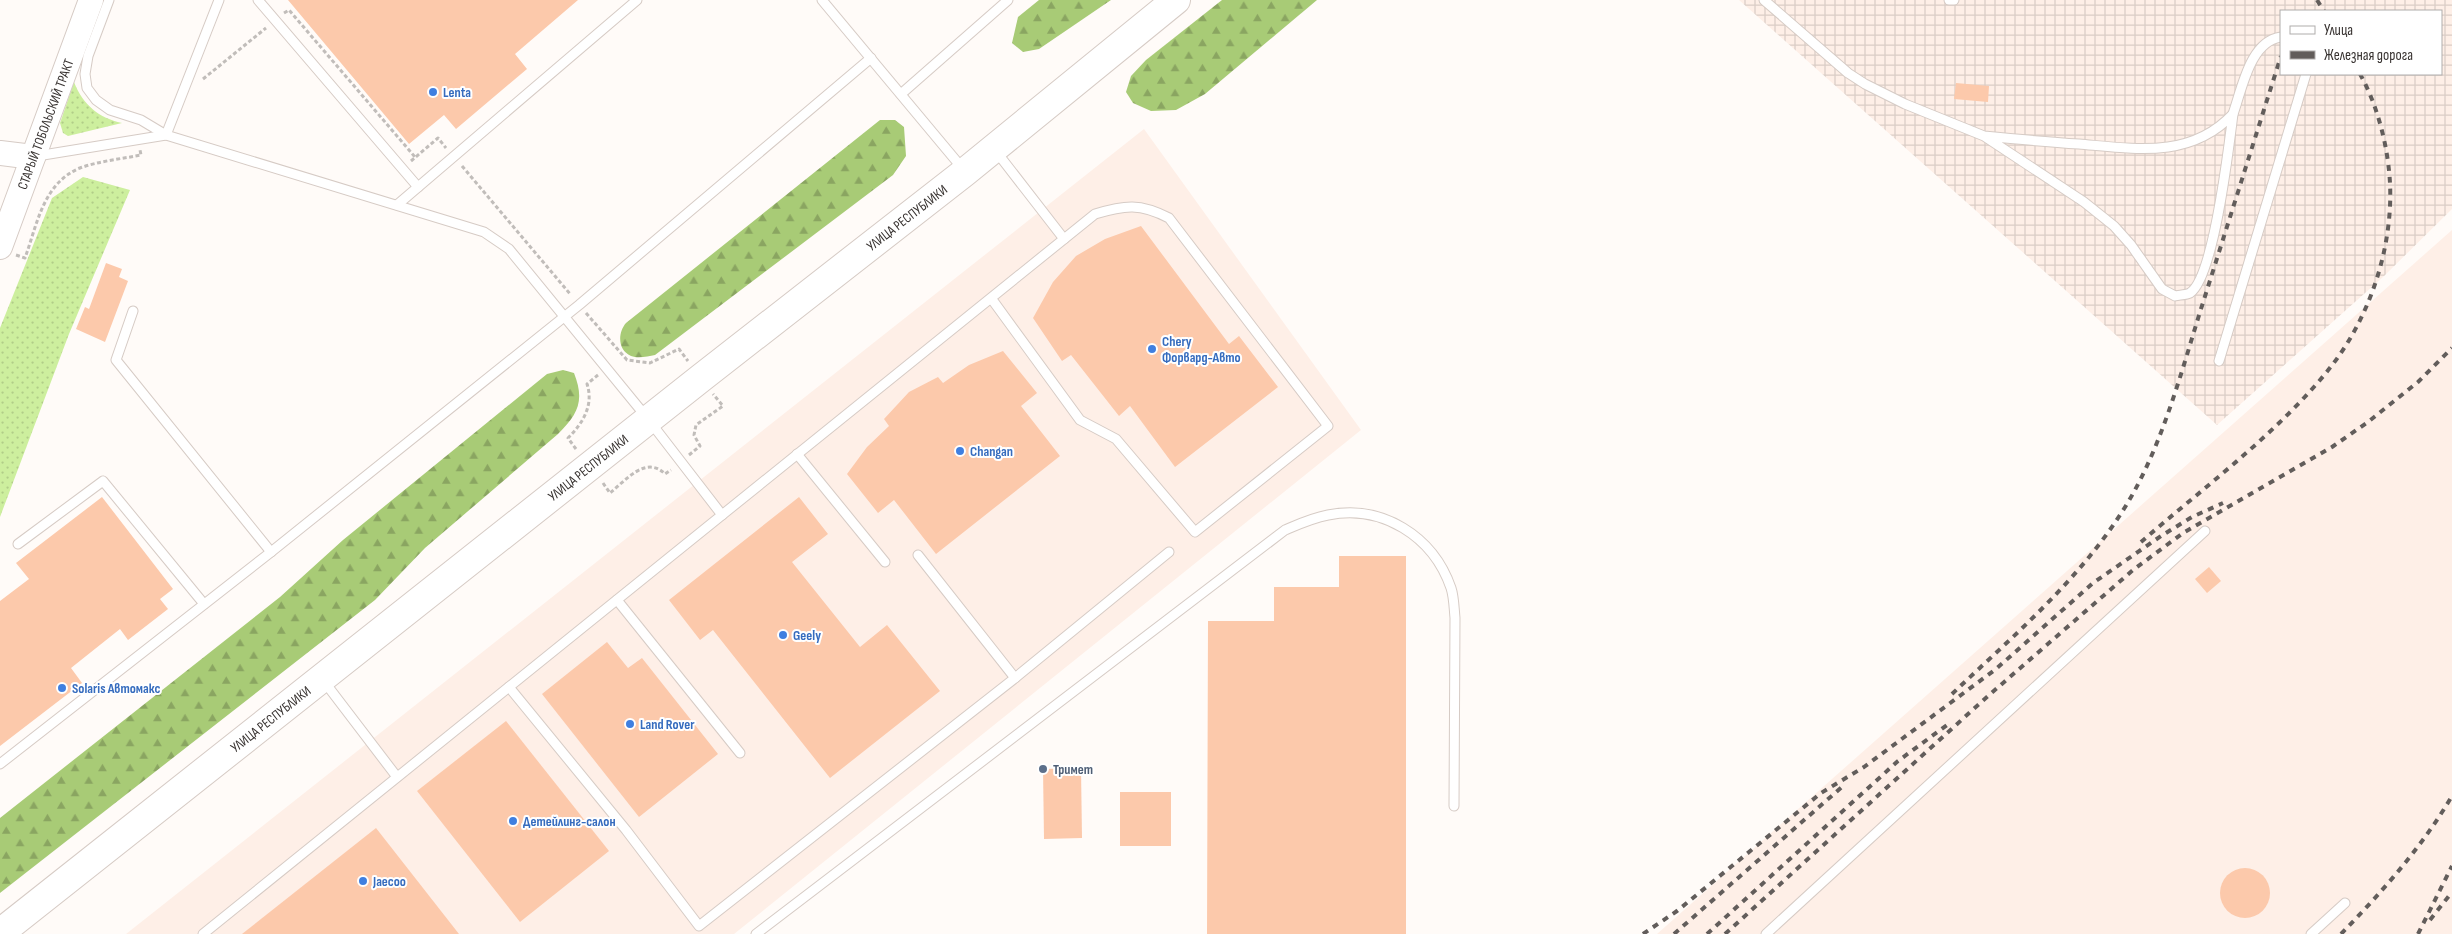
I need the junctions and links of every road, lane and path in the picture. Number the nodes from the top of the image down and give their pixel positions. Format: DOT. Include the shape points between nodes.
graph roads {
  1 [pos="91,0"];
  2 [pos="109,0"];
  3 [pos="219,0"];
  4 [pos="258,0"];
  5 [pos="637,0"];
  6 [pos="822,0"];
  7 [pos="1008,0"];
  8 [pos="1176,0"];
  9 [pos="1764,0"];
  10 [pos="1949,0"];
  11 [pos="1954,0"];
  12 [pos="275,20"];
  13 [pos="2280,37"];
  14 [pos="871,58"];
  15 [pos="2306,75"];
  16 [pos="197,83"];
  17 [pos="901,94"];
  18 [pos="2233,114"];
  19 [pos="166,134"];
  20 [pos="1984,136"];
  21 [pos="139,138"];
  22 [pos="994,148"];
  23 [pos="0,153"];
  24 [pos="33,157"];
  25 [pos="415,157"];
  26 [pos="454,157"];
  27 [pos="402,169"];
  28 [pos="965,172"];
  29 [pos="418,187"];
  30 [pos="397,205"];
  31 [pos="1064,239"];
  32 [pos="4,249"];
  33 [pos="991,298"];
  34 [pos="579,305"];
  35 [pos="133,311"];
  36 [pos="565,316"];
  37 [pos="679,349"];
  38 [pos="2219,361"];
  39 [pos="587,384"];
  40 [pos="723,406"];
  41 [pos="648,419"];
  42 [pos="568,438"];
  43 [pos="700,446"];
  44 [pos="797,454"];
  45 [pos="665,474"];
  46 [pos="610,493"];
  47 [pos="722,515"];
  48 [pos="2205,531"];
  49 [pos="18,544"];
  50 [pos="271,552"];
  51 [pos="1169,552"];
  52 [pos="918,555"];
  53 [pos="885,562"];
  54 [pos="617,600"];
  55 [pos="204,604"];
  56 [pos="322,678"];
  57 [pos="1015,678"];
  58 [pos="509,687"];
  59 [pos="740,753"];
  60 [pos="0,764"];
  61 [pos="397,777"];
  62 [pos="1454,806"];
  63 [pos="2345,903"];
  64 [pos="0,933"];
  65 [pos="202,934"];
  66 [pos="756,934"];
  67 [pos="1766,934"];
  68 [pos="2311,934"];
  1 -- 24 [label="main road, СТАРЫЙ ТОБОЛЬСКИЙ ТРАКТ"];
  2 -- 19 [label="lane" via="88,56 86,88 110,110 142,120"];
  3 -- 19 [label="lane"];
  4 -- 12 [label="lane"];
  5 -- 26 [label="lane"];
  6 -- 14 [label="lane"];
  7 -- 17 [label="lane"];
  8 -- 22 [label="main road, УЛИЦА РЕСПУБЛИКИ"];
  9 -- 20 [label="lane" via="1865,84"];
  10 -- 11 [label="lane"];
  12 -- 16 [label="path"];
  12 -- 25 [label="path" via="289,10"];
  12 -- 27 [label="lane"];
  13 -- 18 [label="lane" via="2268,40 2259,49"];
  14 -- 17 [label="lane"];
  14 -- 34 [label="lane"];
  15 -- 38 [label="lane"];
  17 -- 28 [label="lane"];
  18 -- 20 [label="lane" via="2205,136 2160,148 2134,149"];
  18 -- 20 [label="lane" via="2214,240 2197,284 2190,292 2175,296 2162,289 2114,226 2084,202"];
  19 -- 21 [label="lane"];
  19 -- 30 [label="lane"];
  21 -- 24 [label="lane"];
  21 -- 32 [label="path" via="141,155 81,168 55,184 46,199 25,258"];
  22 -- 28 [label="main road, УЛИЦА РЕСПУБЛИКИ"];
  22 -- 31 [label="lane"];
  23 -- 24 [label="main road"];
  24 -- 32 [label="main road, СТАРЫЙ ТОБОЛЬСКИЙ ТРАКТ"];
  25 -- 26 [label="path" via="438,138"];
  25 -- 27 [label="path"];
  26 -- 29 [label="lane"];
  26 -- 34 [label="path"];
  27 -- 29 [label="lane"];
  28 -- 41 [label="main road, УЛИЦА РЕСПУБЛИКИ"];
  29 -- 30 [label="lane"];
  30 -- 36 [label="lane" via="484,232 496,239 509,249"];
  31 -- 33 [label="lane"];
  31 -- 33 [label="lane" via="1095,214 1116,208 1136,206 1152,209 1169,218 1328,426 1195,532 1116,438 1080,420"];
  33 -- 44 [label="lane"];
  34 -- 36 [label="lane"];
  34 -- 37 [label="path" via="627,360 650,363"];
  35 -- 50 [label="lane" via="116,360"];
  36 -- 41 [label="lane"];
  36 -- 50 [label="lane"];
  39 -- 42 [label="path" via="589,400 584,418"];
  40 -- 43 [label="path" via="696,425 694,435"];
  41 -- 47 [label="lane"];
  41 -- 56 [label="main road, УЛИЦА РЕСПУБЛИКИ"];
  44 -- 47 [label="lane"];
  44 -- 53 [label="lane"];
  45 -- 46 [label="path" via="654,467 643,467"];
  47 -- 54 [label="lane"];
  48 -- 67 [label="lane"];
  49 -- 55 [label="lane" via="103,481"];
  50 -- 55 [label="lane"];
  51 -- 57 [label="lane"];
  52 -- 57 [label="lane"];
  54 -- 58 [label="lane"];
  54 -- 59 [label="lane"];
  55 -- 60 [label="lane"];
  56 -- 61 [label="lane"];
  56 -- 64 [label="main road, УЛИЦА РЕСПУБЛИКИ"];
  57 -- 58 [label="lane" via="699,926 626,830"];
  58 -- 61 [label="lane"];
  61 -- 65 [label="lane"];
  62 -- 66 [label="lane" via="1455,618 1452,589 1428,546 1414,534 1376,516 1330,514 1285,530"];
  63 -- 68 [label="lane"];
}
